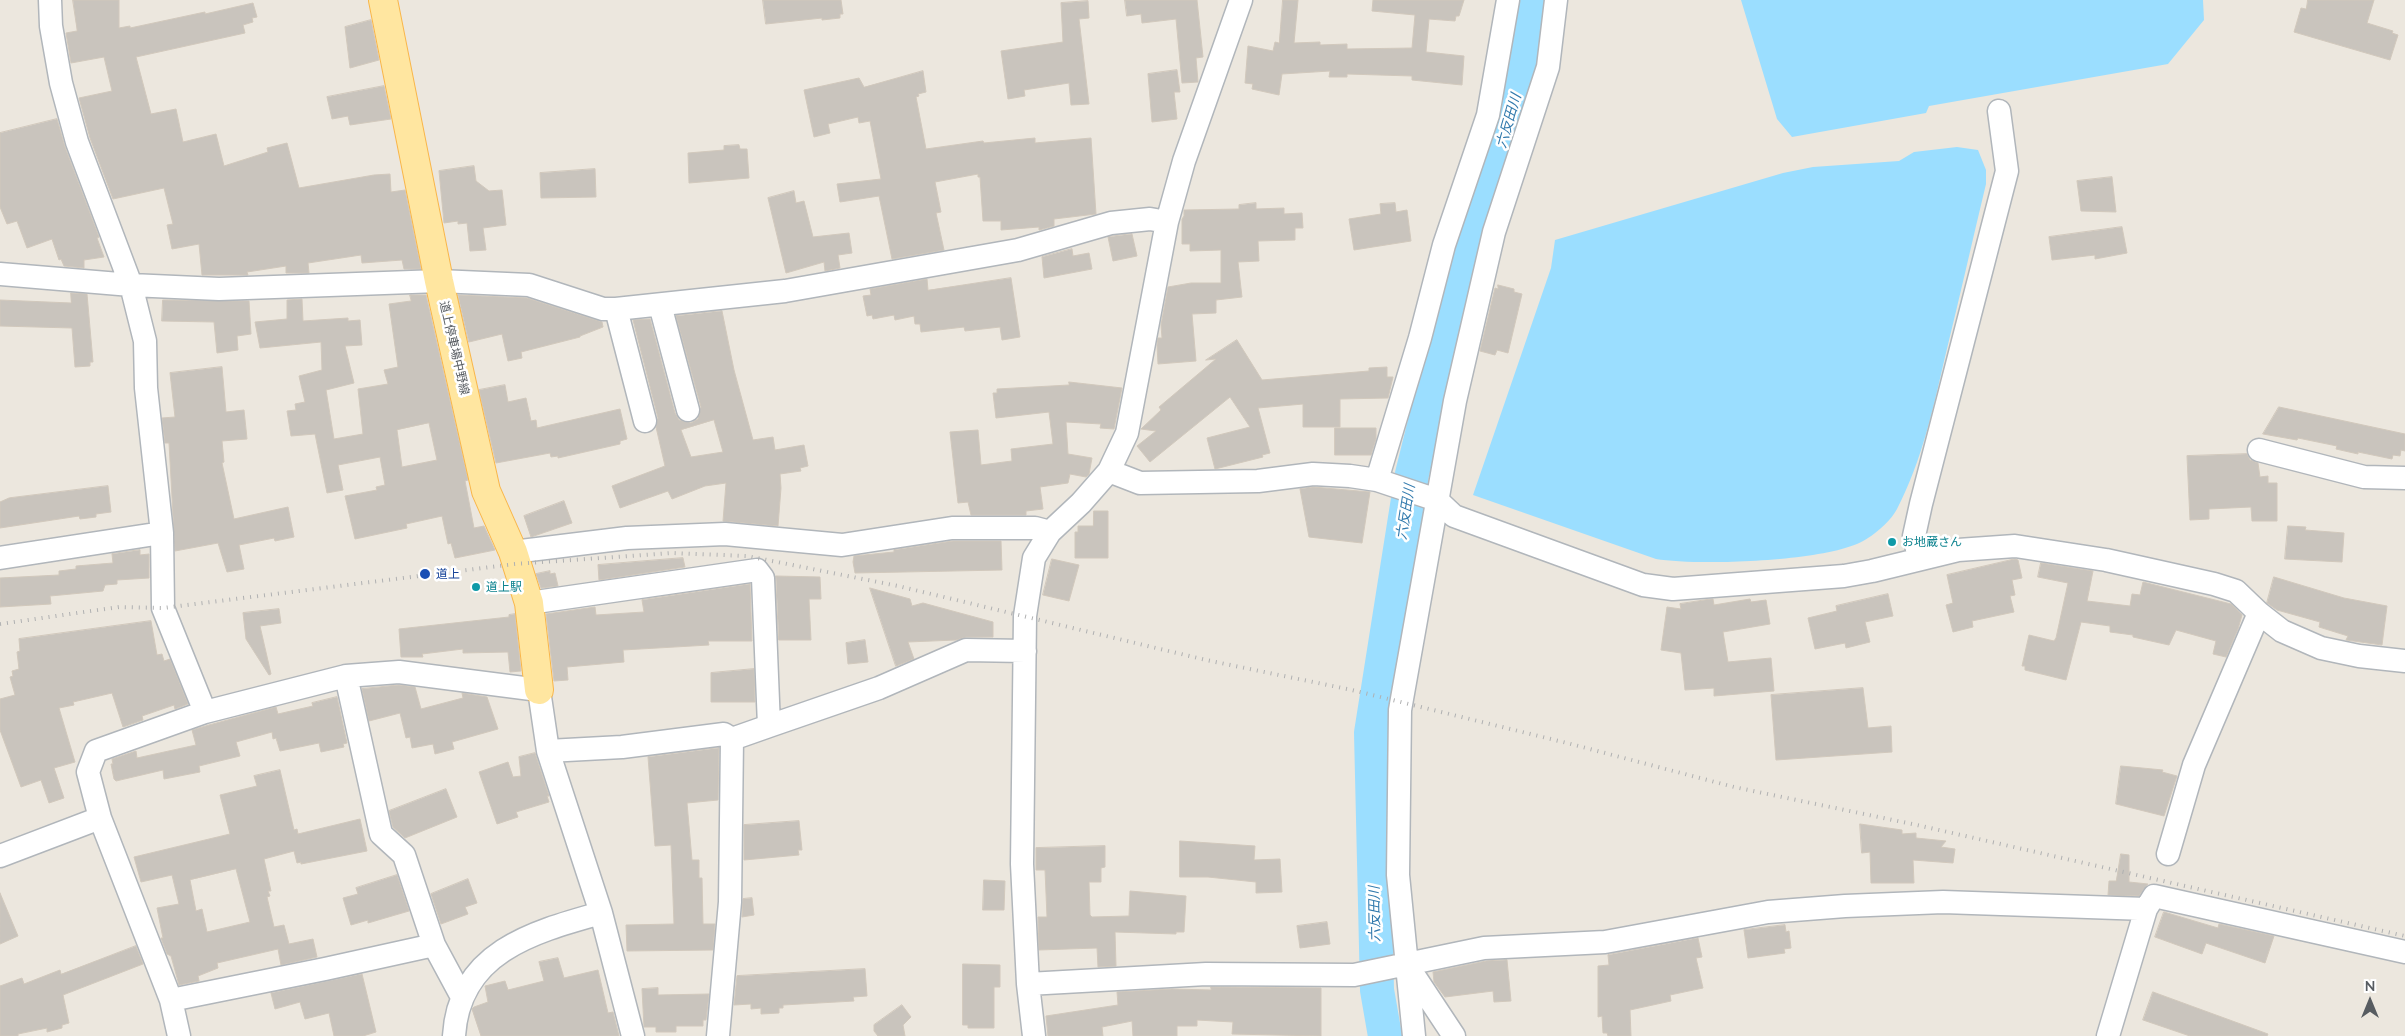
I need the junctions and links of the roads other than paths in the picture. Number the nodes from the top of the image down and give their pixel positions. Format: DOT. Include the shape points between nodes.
graph roads {
  1 [pos="50,0"];
  2 [pos="383,0"];
  3 [pos="1241,0"];
  4 [pos="1508,0"];
  5 [pos="1556,0"];
  6 [pos="1999,111"];
  7 [pos="1167,222"];
  8 [pos="0,274"];
  9 [pos="439,281"];
  10 [pos="131,285"];
  11 [pos="660,304"];
  12 [pos="616,309"];
  13 [pos="688,410"];
  14 [pos="645,421"];
  15 [pos="2258,450"];
  16 [pos="1109,471"];
  17 [pos="2405,478"];
  18 [pos="1381,481"];
  19 [pos="1433,498"];
  20 [pos="1050,532"];
  21 [pos="162,533"];
  22 [pos="513,552"];
  23 [pos="0,558"];
  24 [pos="1919,558"];
  25 [pos="528,603"];
  26 [pos="2259,613"];
  27 [pos="1025,651"];
  28 [pos="2405,661"];
  29 [pos="346,676"];
  30 [pos="539,690"];
  31 [pos="205,712"];
  32 [pos="769,726"];
  33 [pos="732,739"];
  34 [pos="548,751"];
  35 [pos="100,818"];
  36 [pos="2168,854"];
  37 [pos="0,856"];
  38 [pos="2146,909"];
  39 [pos="601,914"];
  40 [pos="434,945"];
  41 [pos="2405,952"];
  42 [pos="1407,965"];
  43 [pos="1028,984"];
  44 [pos="462,998"];
  45 [pos="170,1000"];
  46 [pos="179,1036"];
  47 [pos="454,1036"];
  48 [pos="633,1036"];
  49 [pos="718,1036"];
  50 [pos="1034,1036"];
  51 [pos="1414,1036"];
  52 [pos="1454,1036"];
  53 [pos="2108,1036"];
  1 -- 10 [label="street" via="61,83 77,142"];
  2 -- 9 [label="main road, 道上停車場中野線"];
  3 -- 7 [label="street" via="1184,161"];
  4 -- 18 [label="street" via="1488,115 1444,244"];
  5 -- 19 [label="street" via="1548,67 1494,232"];
  6 -- 24 [label="street" via="2007,171 1921,504 1914,536"];
  7 -- 11 [label="street" via="1150,219 1111,223 1018,250 785,291"];
  7 -- 16 [label="street" via="1127,433"];
  8 -- 10 [label="street"];
  9 -- 10 [label="street" via="219,289"];
  9 -- 12 [label="street" via="529,285 604,309"];
  9 -- 22 [label="main road, 道上停車場中野線" via="486,491"];
  10 -- 21 [label="street" via="146,341 146,388"];
  11 -- 12 [label="street"];
  11 -- 13 [label="street"];
  12 -- 14 [label="street"];
  15 -- 17 [label="street" via="2364,477"];
  16 -- 18 [label="street" via="1140,483 1258,481 1313,474"];
  16 -- 20 [label="street"];
  18 -- 19 [label="street"];
  19 -- 24 [label="street" via="1454,516 1643,585 1673,589 1844,576"];
  19 -- 42 [label="street" via="1400,710 1398,875"];
  20 -- 22 [label="street" via="1035,528 952,528 842,545 725,534 627,538"];
  20 -- 27 [label="street" via="1034,558 1025,616"];
  21 -- 23 [label="street"];
  21 -- 31 [label="street" via="164,608"];
  22 -- 25 [label="main road, 道上停車場中野線"];
  24 -- 26 [label="street" via="1967,549 2015,546 2096,559 2236,591"];
  25 -- 30 [label="main road, 道上停車場中野線"];
  25 -- 32 [label="street" via="757,570 763,578"];
  26 -- 28 [label="street" via="2282,631 2322,648"];
  26 -- 36 [label="street" via="2194,765"];
  27 -- 32 [label="street" via="966,650 879,688"];
  27 -- 43 [label="street" via="1022,864"];
  29 -- 30 [label="street" via="399,672"];
  29 -- 31 [label="street"];
  29 -- 40 [label="street" via="381,834 404,855"];
  30 -- 34 [label="street"];
  31 -- 35 [label="street" via="96,751 88,772"];
  32 -- 33 [label="street"];
  33 -- 34 [label="street" via="724,734 622,747"];
  33 -- 49 [label="street" via="730,902"];
  34 -- 39 [label="street"];
  35 -- 37 [label="street"];
  35 -- 45 [label="street"];
  38 -- 41 [label="street" via="2154,896"];
  38 -- 42 [label="street" via="1943,902 1845,906 1768,912 1605,942 1484,948 1430,957"];
  38 -- 53 [label="street"];
  39 -- 44 [label="street" via="552,927 509,945 475,974"];
  39 -- 48 [label="street"];
  40 -- 44 [label="street"];
  40 -- 45 [label="street"];
  42 -- 43 [label="street" via="1354,975 1206,974"];
  42 -- 51 [label="street"];
  42 -- 52 [label="street"];
  43 -- 50 [label="street"];
  44 -- 47 [label="street"];
  45 -- 46 [label="street"];
}
